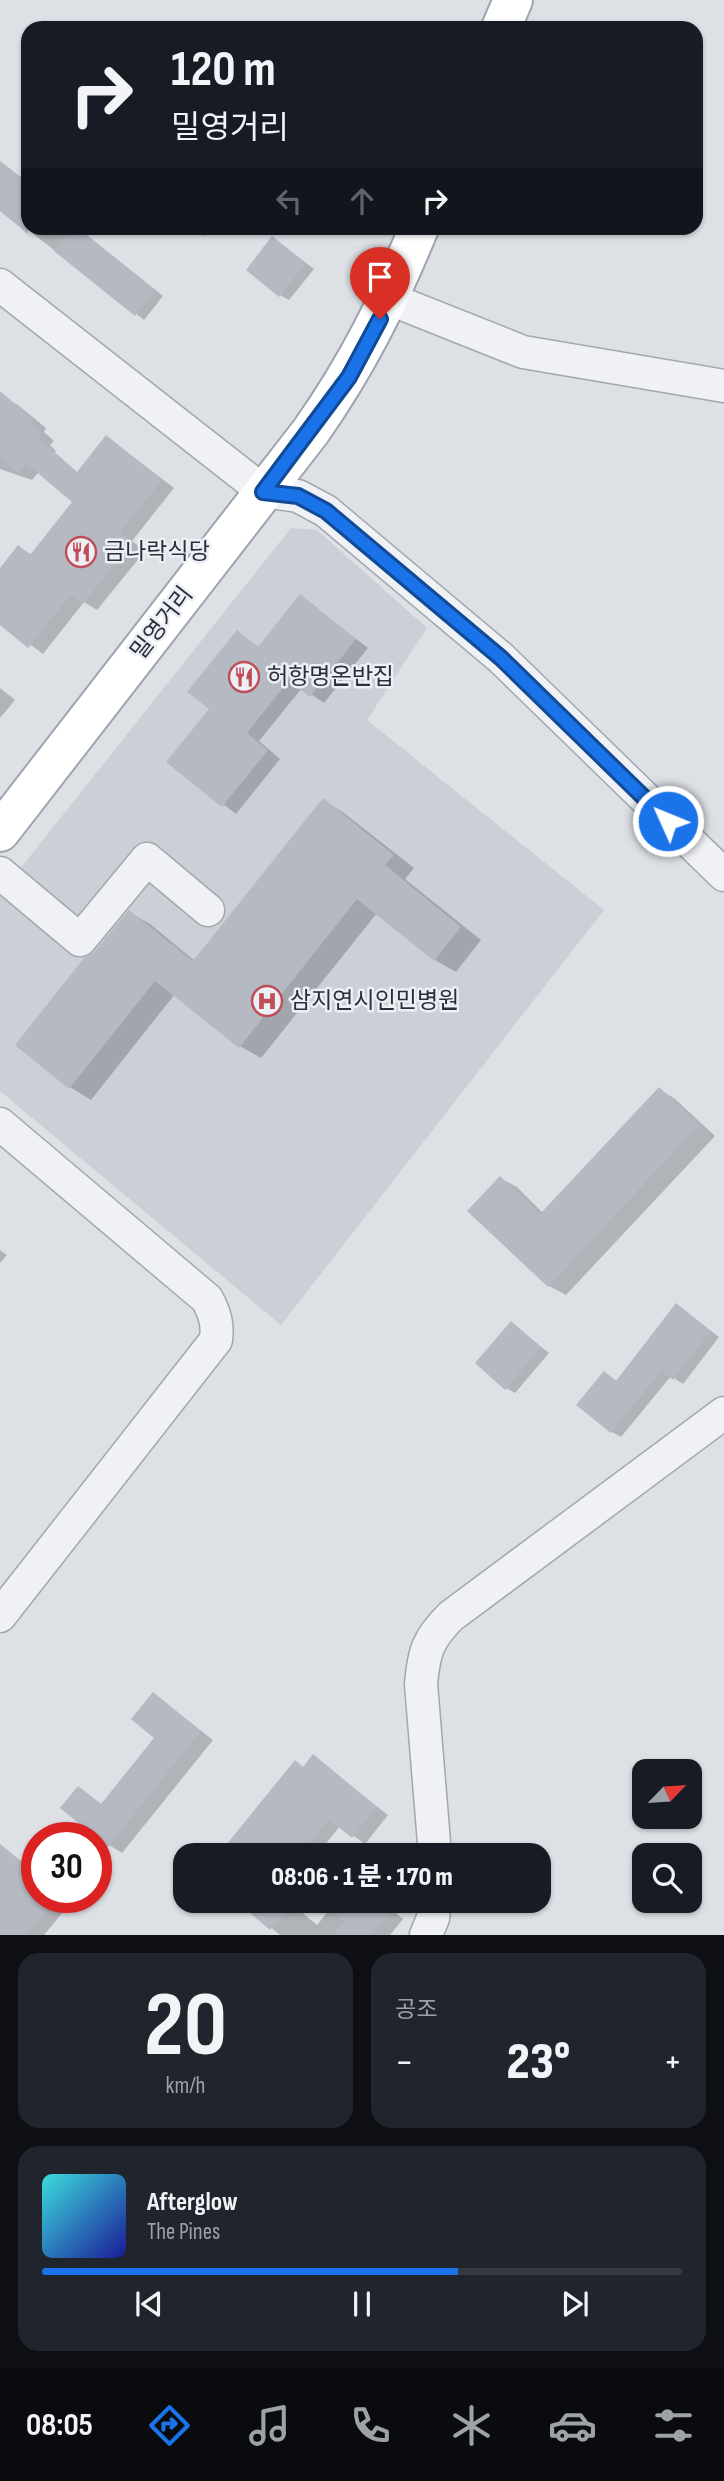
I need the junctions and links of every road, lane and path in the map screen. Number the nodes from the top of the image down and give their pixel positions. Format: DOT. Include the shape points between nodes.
graph roads {
  1 [pos="513,0"];
  2 [pos="504,21"];
  3 [pos="416,235"];
  4 [pos="0,285"];
  5 [pos="390,299"];
  6 [pos="724,386"];
  7 [pos="263,492"];
  8 [pos="0,832"];
  9 [pos="0,873"];
  10 [pos="724,875"];
  11 [pos="208,910"];
  12 [pos="5,1138"];
  13 [pos="724,1413"];
  14 [pos="0,1616"];
  15 [pos="434,1843"];
  16 [pos="434,1913"];
  17 [pos="426,1935"];
  1 -- 2 [label="main road"];
  3 -- 5 [label="main road, 밀영거리"];
  4 -- 7 [label="street"];
  5 -- 6 [label="street" via="523,352"];
  5 -- 7 [label="main road, 밀영거리" via="349,377"];
  7 -- 8 [label="main road, 밀영거리"];
  7 -- 10 [label="street" via="298,496 326,511 491,649"];
  9 -- 11 [label="street" via="80,940 147,859"];
  12 -- 14 [label="street" via="207,1300 218,1329 216,1340"];
  13 -- 15 [label="street" via="451,1616 431,1636 421,1684"];
  16 -- 17 [label="street"];
}
